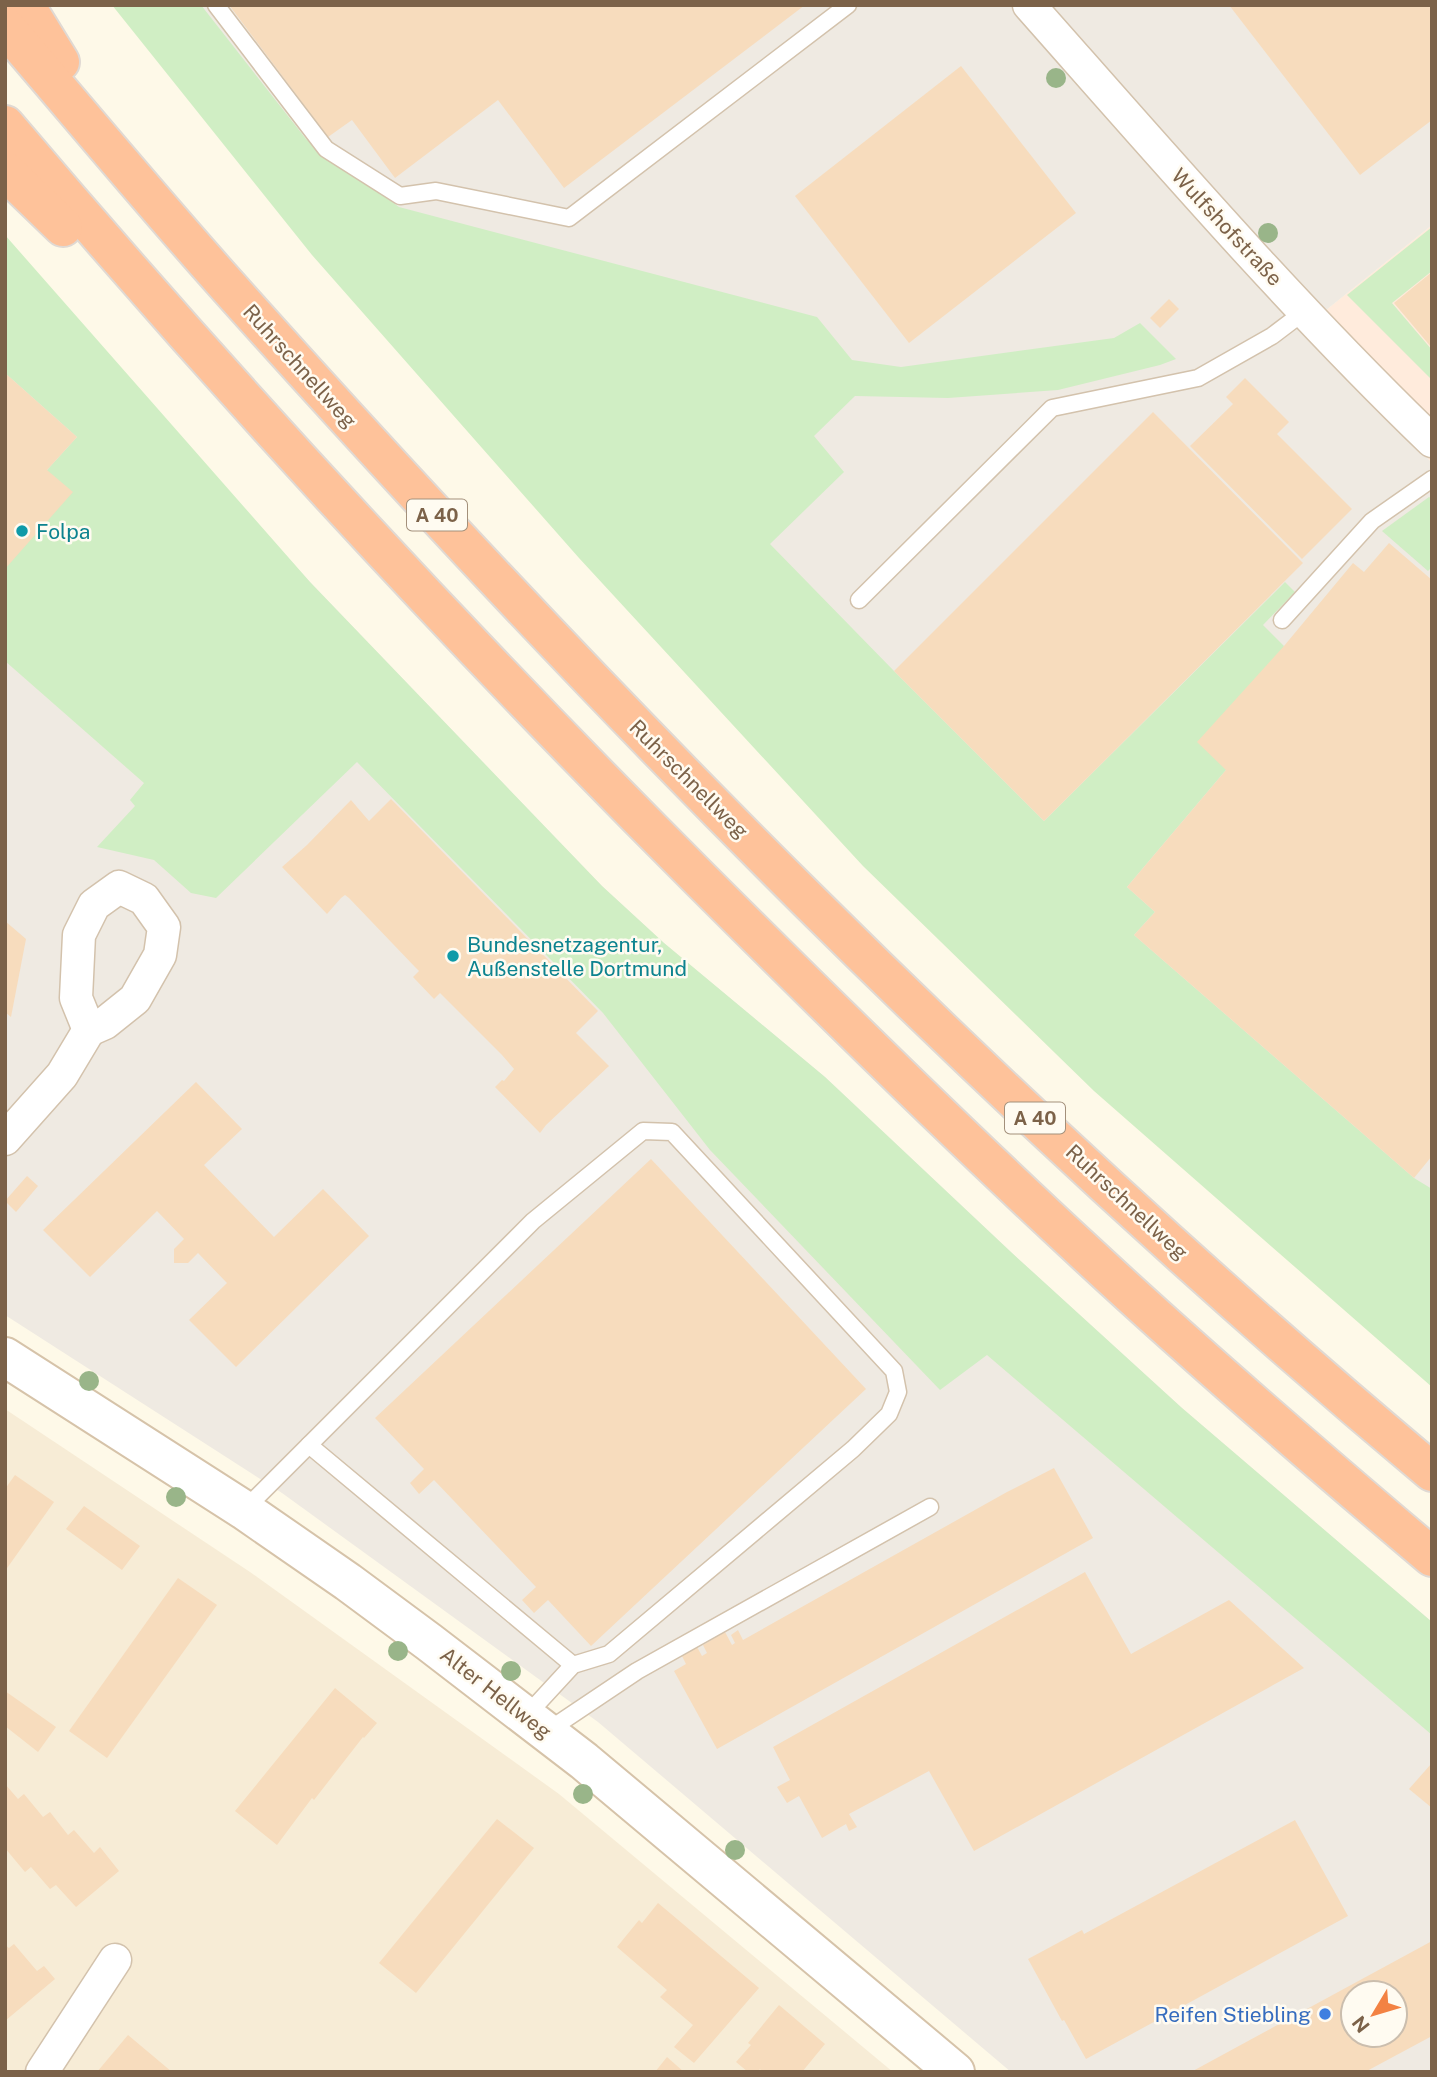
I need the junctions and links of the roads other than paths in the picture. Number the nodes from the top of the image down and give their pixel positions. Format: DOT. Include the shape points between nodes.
graph roads {
  1 [pos="25,5"];
  2 [pos="216,5"];
  3 [pos="848,5"];
  4 [pos="1029,5"];
  5 [pos="5,27"];
  6 [pos="5,125"];
  7 [pos="5,171"];
  8 [pos="155,202"];
  9 [pos="1305,311"];
  10 [pos="268,426"];
  11 [pos="1432,441"];
  12 [pos="1432,480"];
  13 [pos="859,600"];
  14 [pos="1282,620"];
  15 [pos="89,1030"];
  16 [pos="5,1139"];
  17 [pos="5,1357"];
  18 [pos="309,1445"];
  19 [pos="1432,1472"];
  20 [pos="930,1507"];
  21 [pos="244,1510"];
  22 [pos="1432,1557"];
  23 [pos="573,1665"];
  24 [pos="536,1724"];
  25 [pos="115,1960"];
  26 [pos="43,2072"];
  27 [pos="955,2072"];
  1 -- 8 [label="highway" via="106,135"];
  2 -- 3 [label="lane" via="326,149 400,196 436,191 569,218"];
  4 -- 9 [label="street, Wulfshofstraße"];
  5 -- 8 [label="highway, Ruhrschnellweg / A 40"];
  6 -- 10 [label="highway, A 40"];
  7 -- 10 [label="highway"];
  8 -- 19 [label="highway, Ruhrschnellweg / A 40" via="418,495 655,746 1118,1195"];
  9 -- 11 [label="street, Wulfshofstraße"];
  9 -- 13 [label="lane" via="1272,336 1198,378 1052,408"];
  10 -- 22 [label="highway, A 40" via="579,758 906,1083 1211,1367"];
  12 -- 14 [label="lane" via="1372,521"];
  15 -- 16 [label="street" via="62,1075"];
  17 -- 21 [label="street, Alter Hellweg"];
  18 -- 21 [label="lane"];
  18 -- 23 [label="lane"];
  18 -- 23 [label="lane" via="533,1221 643,1131 672,1132 894,1371 898,1392 889,1414 853,1449 609,1654"];
  20 -- 24 [label="lane"];
  21 -- 24 [label="street, Alter Hellweg"];
  23 -- 24 [label="lane"];
  24 -- 27 [label="street, Alter Hellweg"];
  25 -- 26 [label="street"];
}
